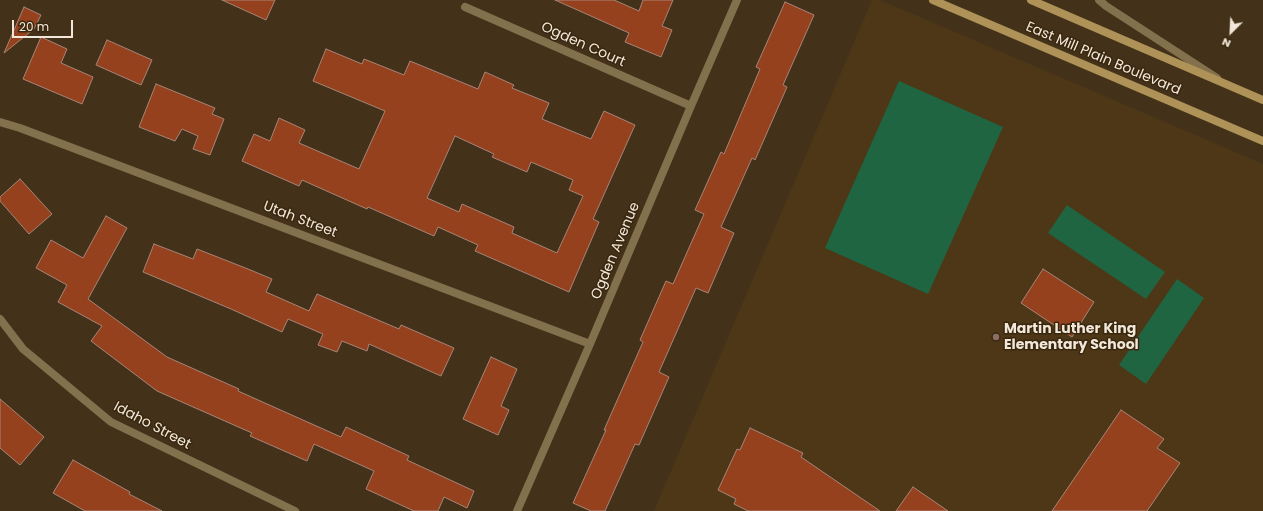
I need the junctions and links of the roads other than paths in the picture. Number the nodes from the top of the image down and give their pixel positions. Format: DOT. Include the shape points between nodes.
graph roads {
  1 [pos="738,0"];
  2 [pos="933,0"];
  3 [pos="1031,0"];
  4 [pos="1099,0"];
  5 [pos="465,7"];
  6 [pos="1229,86"];
  7 [pos="1263,100"];
  8 [pos="691,106"];
  9 [pos="0,122"];
  10 [pos="1263,141"];
  11 [pos="0,319"];
  12 [pos="590,344"];
  13 [pos="294,511"];
  14 [pos="517,511"];
  1 -- 8 [label="street, Ogden Avenue"];
  2 -- 10 [label="main road, East Mill Plain Boulevard"];
  3 -- 6 [label="main road, East Mill Plain Boulevard"];
  4 -- 6 [label="street"];
  5 -- 8 [label="street, Ogden Court"];
  6 -- 7 [label="main road, East Mill Plain Boulevard"];
  8 -- 12 [label="street, Ogden Avenue"];
  9 -- 12 [label="street, Utah Street"];
  11 -- 13 [label="street, Idaho Street" via="23,349 111,422"];
  12 -- 14 [label="street, Ogden Avenue"];
}
